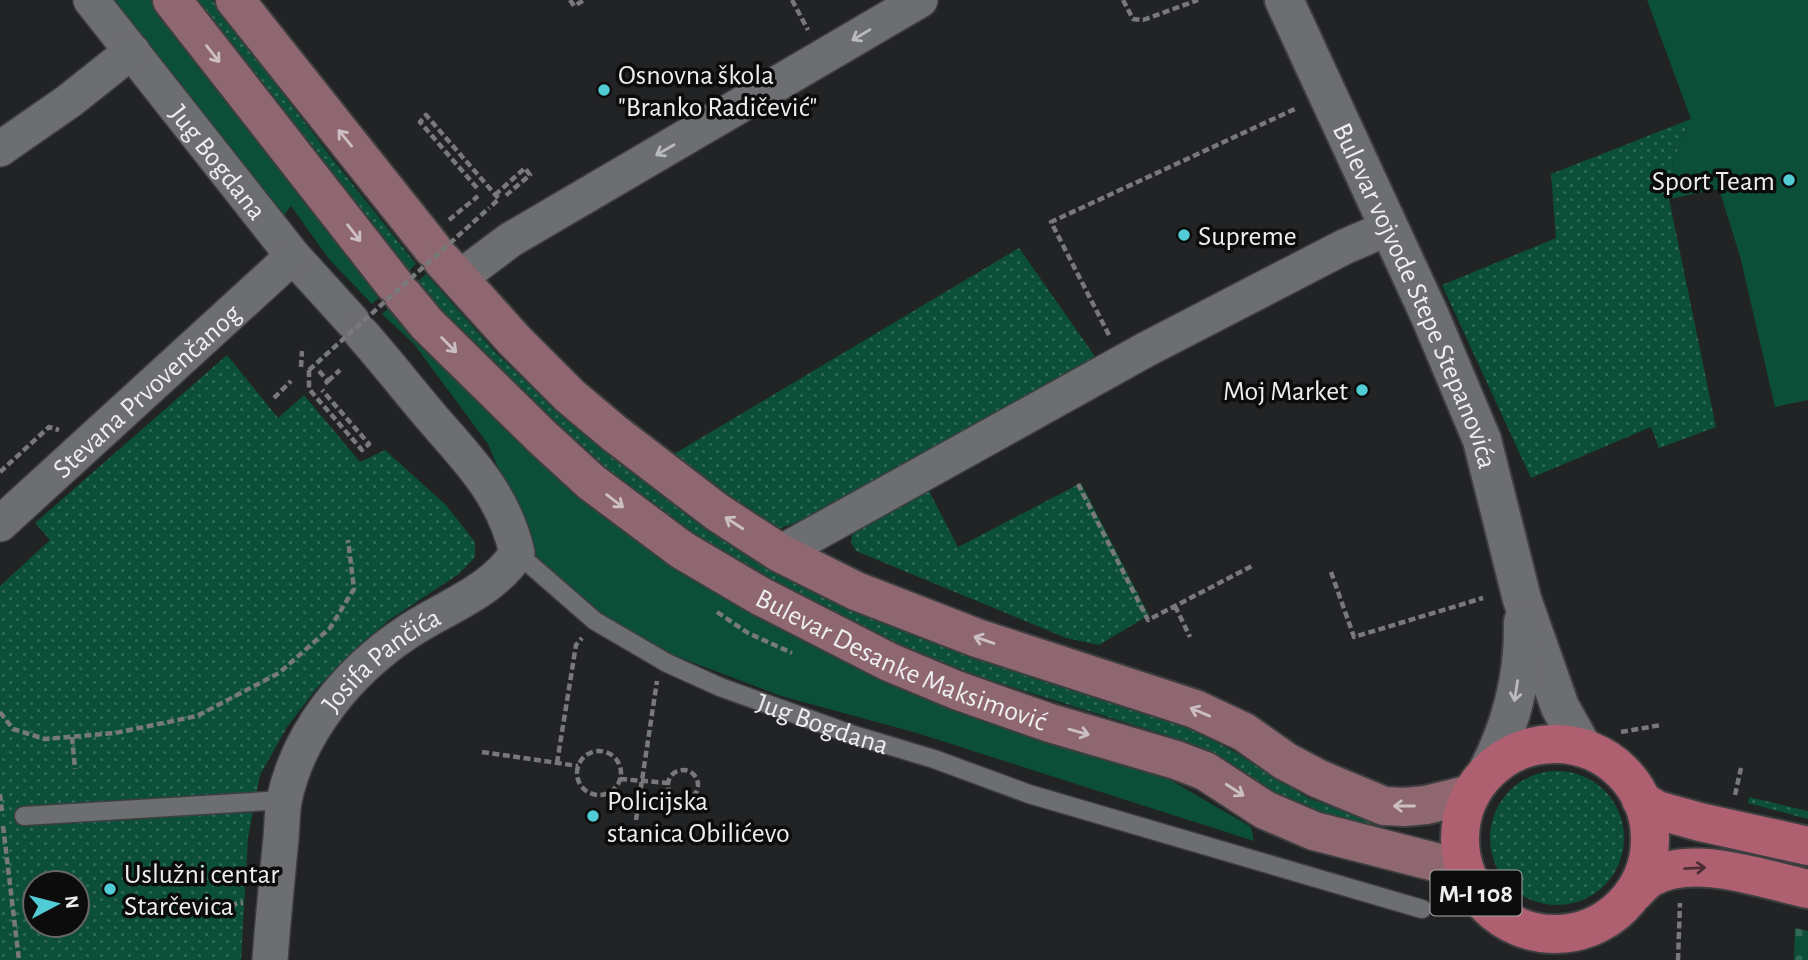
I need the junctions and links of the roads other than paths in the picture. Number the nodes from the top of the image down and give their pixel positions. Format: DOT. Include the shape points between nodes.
graph roads {
  1 [pos="91,0"];
  2 [pos="172,0"];
  3 [pos="235,0"];
  4 [pos="920,0"];
  5 [pos="1284,0"];
  6 [pos="132,51"];
  7 [pos="0,149"];
  8 [pos="1388,228"];
  9 [pos="445,252"];
  10 [pos="293,256"];
  11 [pos="0,524"];
  12 [pos="779,552"];
  13 [pos="517,553"];
  14 [pos="1522,599"];
  15 [pos="1583,748"];
  16 [pos="1479,783"];
  17 [pos="284,800"];
  18 [pos="1642,800"];
  19 [pos="24,816"];
  20 [pos="1808,846"];
  21 [pos="1808,889"];
  22 [pos="1634,893"];
  23 [pos="1486,903"];
  24 [pos="1422,909"];
  25 [pos="1599,924"];
  26 [pos="270,960"];
  27 [pos="1525,960"];
  28 [pos="1573,960"];
  1 -- 6 [label="street, Jug Bogdana"];
  2 -- 23 [label="main road, Bulevar Desanke Maksimović, one-way" via="398,289 445,342 591,482 682,550 878,657 1050,723 1205,771 1265,810 1314,831 1452,868"];
  9 -- 3 [label="main road, Bulevar Desanke Maksimović, one-way"];
  4 -- 9 [label="street, one-way" via="510,240"];
  5 -- 8 [label="street, Bulevar vojvode Stepe Stepanovića"];
  6 -- 7 [label="street"];
  6 -- 10 [label="street, Jug Bogdana"];
  8 -- 12 [label="street" via="1145,349"];
  8 -- 14 [label="street, Bulevar vojvode Stepe Stepanovića" via="1482,440"];
  12 -- 9 [label="main road, Bulevar Desanke Maksimović, one-way" via="717,512 614,433 552,377"];
  10 -- 11 [label="street, Stevana Prvovenčanog"];
  10 -- 13 [label="street, Jug Bogdana" via="497,497"];
  16 -- 12 [label="main road, Bulevar Desanke Maksimović, one-way" via="1426,805 1384,806 1319,779 1244,732 1195,709 977,638 856,590"];
  13 -- 17 [label="street, Josifa Pančića" via="509,566 464,600 385,649 338,693 300,754"];
  13 -- 24 [label="lane, Jug Bogdana" via="596,621 720,687 1029,794"];
  14 -- 15 [label="street, Bulevar vojvode Stepe Stepanovića" via="1560,707"];
  14 -- 16 [label="street, Bulevar vojvode Stepe Stepanovića, one-way" via="1523,647 1514,704 1502,743"];
  15 -- 16 [label="main road, M-I 108" via="1532,747 1508,757"];
  15 -- 18 [label="main road, M-I 108" via="1612,763"];
  16 -- 23 [label="main road, M-I 108" via="1462,818 1460,844 1462,860"];
  17 -- 19 [label="lane"];
  17 -- 26 [label="street, Josifa Pančića"];
  18 -- 20 [label="main road, M-I 108" via="1657,810 1700,822"];
  18 -- 22 [label="main road, M-I 108" via="1650,848"];
  22 -- 21 [label="main road, M-I 108, one-way" via="1649,879 1691,868 1722,869"];
  22 -- 25 [label="main road, M-I 108"];
  23 -- 25 [label="main road, M-I 108" via="1528,931 1546,935"];
  23 -- 27 [label="main road, M-I 108"];
  25 -- 28 [label="main road, M-I 108"];
}
